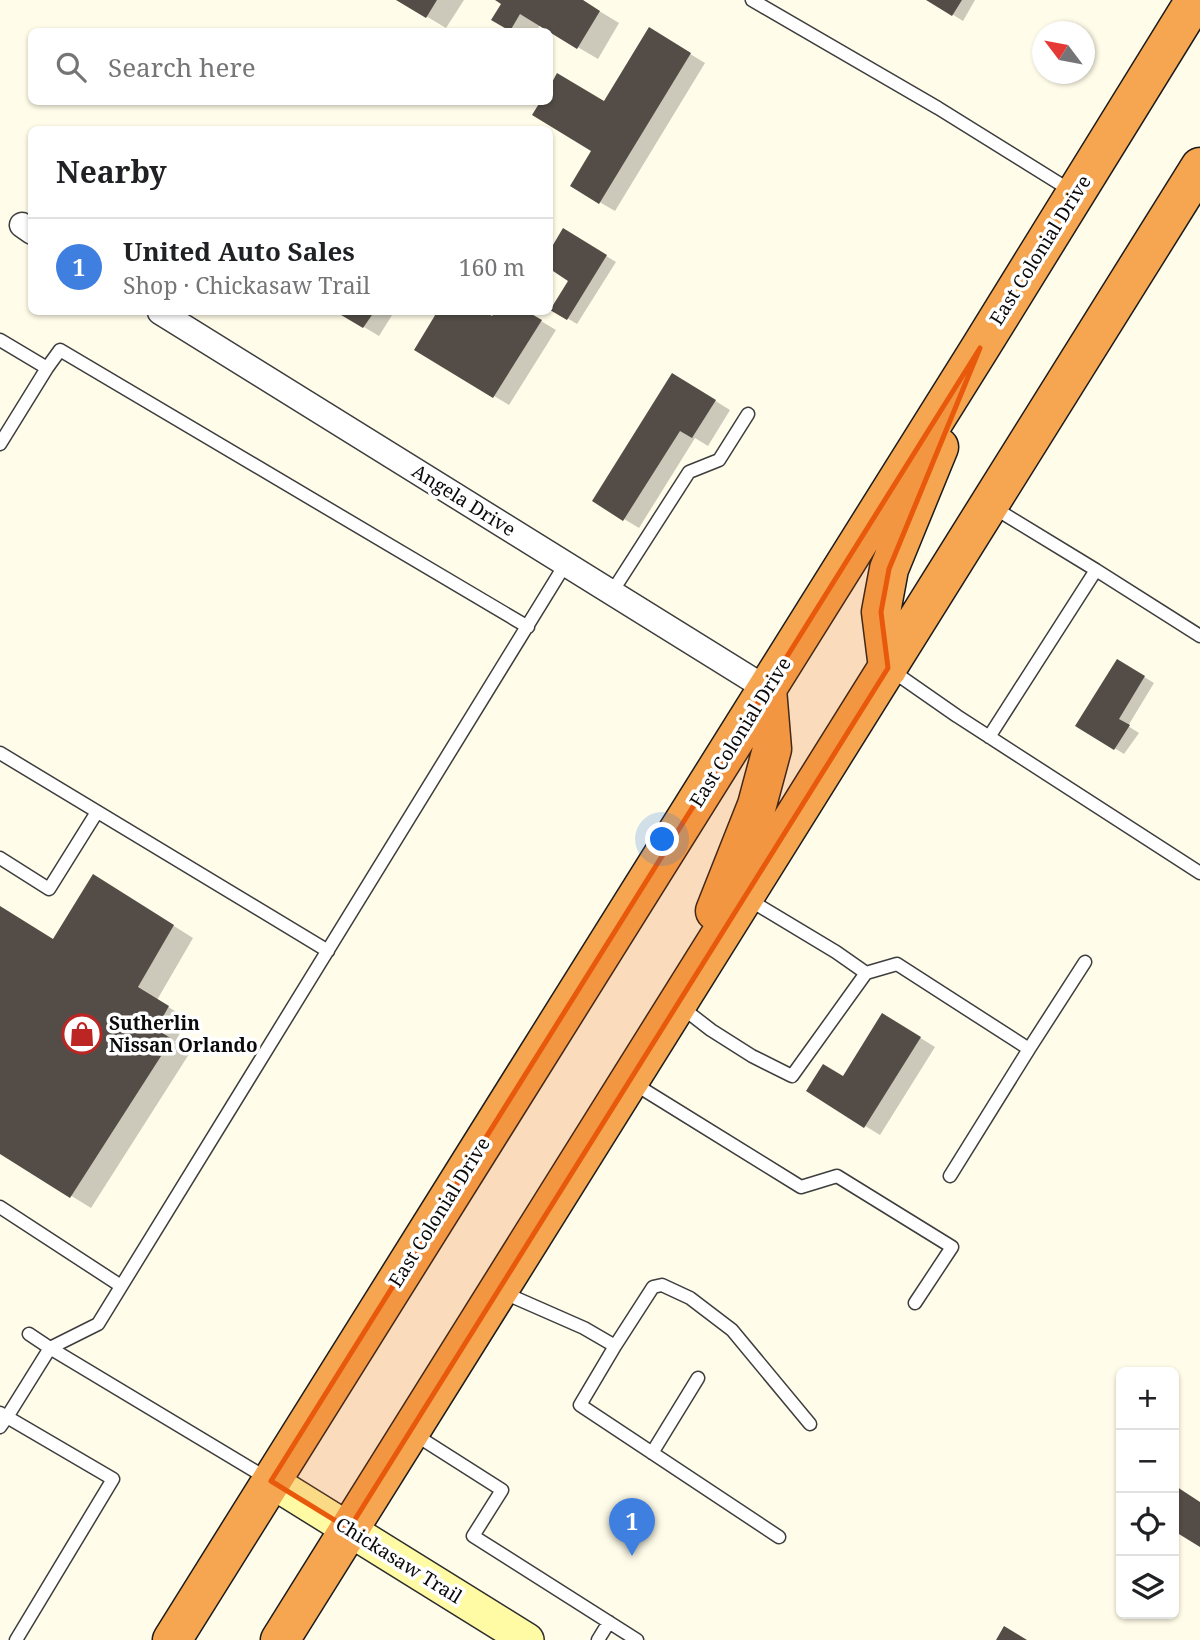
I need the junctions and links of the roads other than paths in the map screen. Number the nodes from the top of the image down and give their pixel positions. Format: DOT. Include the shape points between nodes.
graph roads {
  1 [pos="752,0"];
  2 [pos="1189,2"];
  3 [pos="1200,167"];
  4 [pos="1075,194"];
  5 [pos="165,315"];
  6 [pos="0,340"];
  7 [pos="980,348"];
  8 [pos="47,368"];
  9 [pos="748,414"];
  10 [pos="0,444"];
  11 [pos="989,505"];
  12 [pos="566,563"];
  13 [pos="1096,570"];
  14 [pos="612,592"];
  15 [pos="528,627"];
  16 [pos="1200,636"];
  17 [pos="888,668"];
  18 [pos="767,689"];
  19 [pos="989,737"];
  20 [pos="0,753"];
  21 [pos="97,812"];
  22 [pos="0,858"];
  23 [pos="1200,873"];
  24 [pos="745,897"];
  25 [pos="328,951"];
  26 [pos="1085,962"];
  27 [pos="866,973"];
  28 [pos="678,1004"];
  29 [pos="1029,1049"];
  30 [pos="629,1081"];
  31 [pos="950,1175"];
  32 [pos="0,1207"];
  33 [pos="121,1286"];
  34 [pos="499,1290"];
  35 [pos="915,1303"];
  36 [pos="29,1334"];
  37 [pos="615,1346"];
  38 [pos="50,1348"];
  39 [pos="698,1378"];
  40 [pos="2,1419"];
  41 [pos="810,1424"];
  42 [pos="410,1432"];
  43 [pos="652,1453"];
  44 [pos="271,1480"];
  45 [pos="349,1529"];
  46 [pos="779,1537"];
  47 [pos="609,1622"];
  48 [pos="16,1640"];
  49 [pos="172,1640"];
  50 [pos="280,1640"];
  51 [pos="527,1640"];
  52 [pos="598,1640"];
  53 [pos="637,1640"];
  1 -- 4 [label="lane"];
  2 -- 4 [label="highway, East Colonial Drive"];
  3 -- 11 [label="highway"];
  4 -- 7 [label="highway, East Colonial Drive"];
  5 -- 12 [label="street, Angela Drive"];
  6 -- 8 [label="lane"];
  7 -- 17 [label="highway" via="889,569 881,612"];
  7 -- 18 [label="highway, East Colonial Drive"];
  8 -- 10 [label="lane"];
  8 -- 15 [label="lane" via="60,350"];
  9 -- 14 [label="lane" via="719,460 689,472"];
  11 -- 13 [label="lane"];
  11 -- 17 [label="highway"];
  12 -- 14 [label="street, Angela Drive"];
  12 -- 15 [label="lane"];
  13 -- 16 [label="lane"];
  13 -- 19 [label="lane"];
  14 -- 18 [label="street, Angela Drive"];
  15 -- 25 [label="lane"];
  17 -- 19 [label="lane"];
  17 -- 24 [label="highway"];
  18 -- 28 [label="highway" via="772,750 760,793"];
  18 -- 44 [label="highway, East Colonial Drive"];
  19 -- 23 [label="lane"];
  20 -- 21 [label="lane"];
  21 -- 22 [label="lane" via="49,889"];
  21 -- 25 [label="lane"];
  24 -- 27 [label="lane"];
  24 -- 28 [label="highway"];
  25 -- 33 [label="lane"];
  26 -- 29 [label="lane"];
  27 -- 28 [label="lane" via="792,1076 752,1056"];
  27 -- 29 [label="lane" via="897,964"];
  28 -- 30 [label="highway"];
  29 -- 31 [label="lane"];
  30 -- 34 [label="highway"];
  30 -- 35 [label="lane" via="802,1187 837,1176 952,1247"];
  32 -- 33 [label="lane"];
  33 -- 38 [label="lane" via="98,1324"];
  34 -- 37 [label="lane"];
  34 -- 42 [label="highway"];
  36 -- 38 [label="lane"];
  37 -- 41 [label="lane" via="653,1287 662,1285 690,1298 732,1330"];
  37 -- 43 [label="lane" via="580,1405"];
  38 -- 40 [label="lane"];
  38 -- 44 [label="lane"];
  39 -- 43 [label="lane"];
  40 -- 48 [label="lane" via="113,1479"];
  42 -- 45 [label="highway"];
  42 -- 47 [label="lane" via="502,1490 473,1536"];
  43 -- 46 [label="lane"];
  44 -- 45 [label="street, Chickasaw Trail"];
  44 -- 49 [label="highway, East Colonial Drive"];
  45 -- 50 [label="highway"];
  45 -- 51 [label="street, Chickasaw Trail"];
  47 -- 52 [label="lane"];
  47 -- 53 [label="lane"];
}
